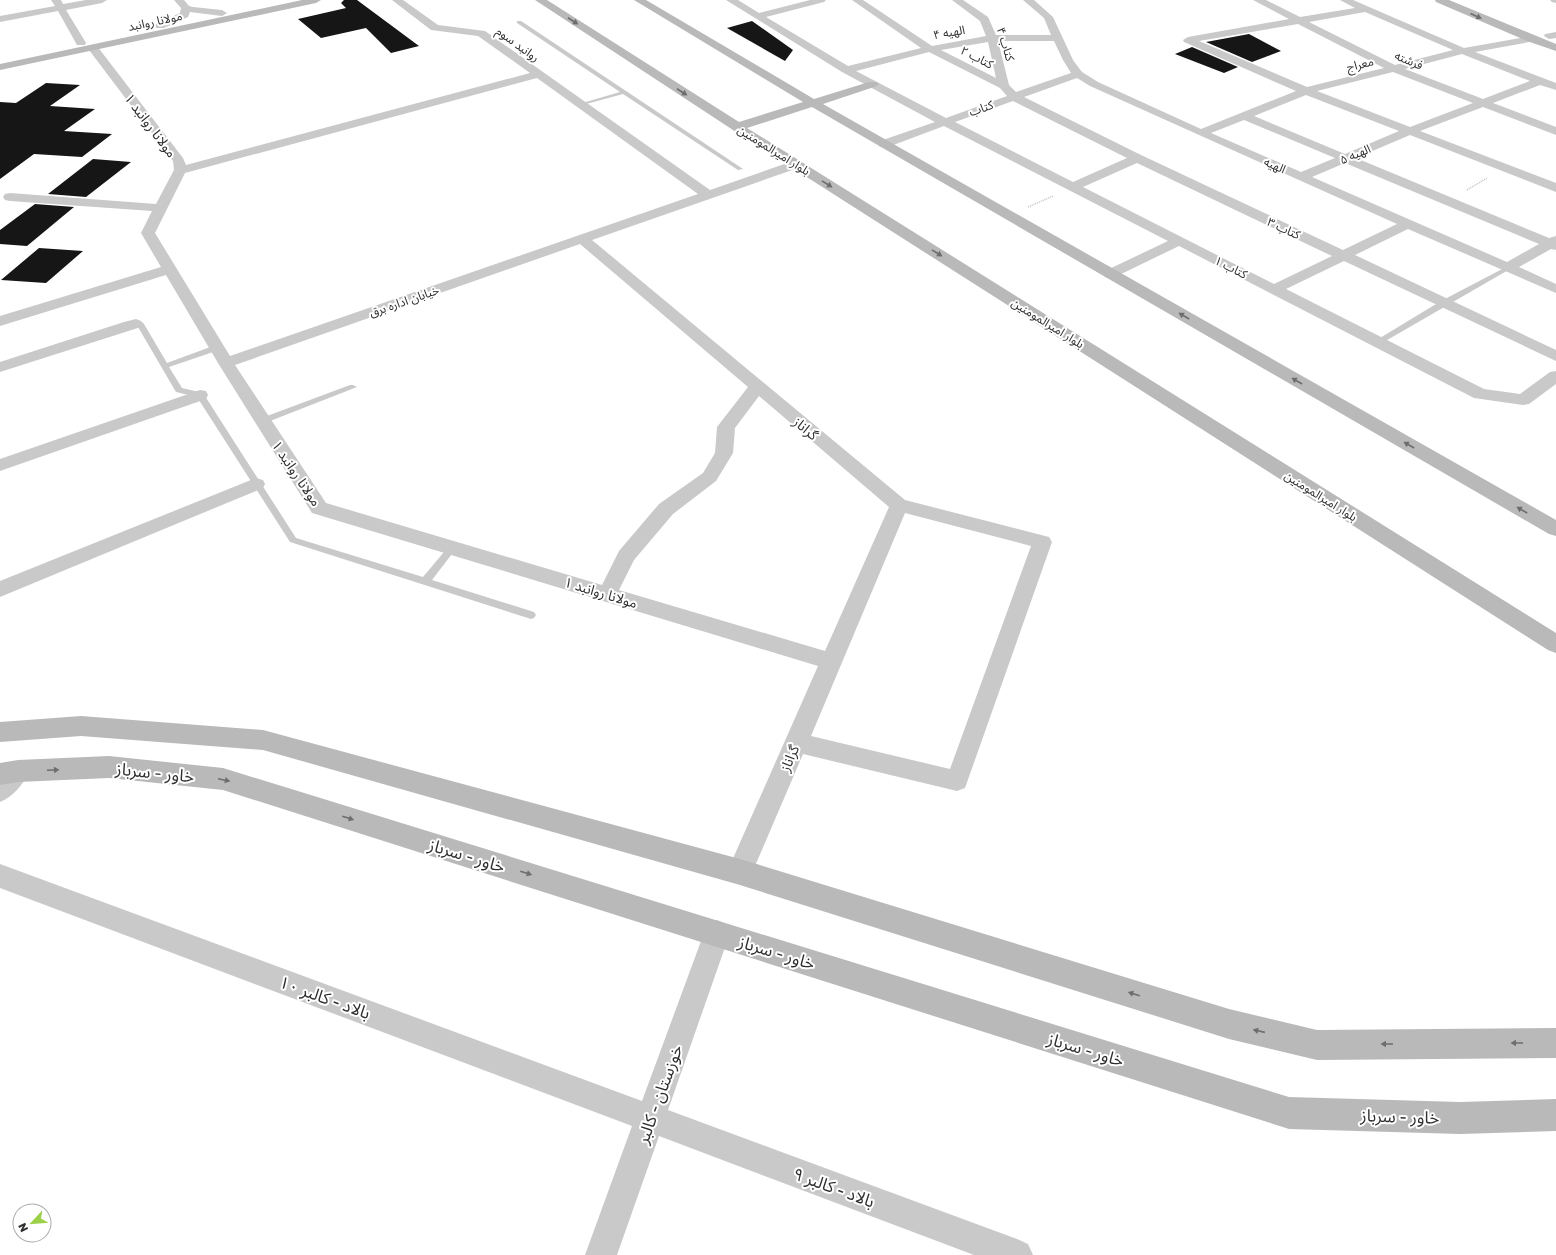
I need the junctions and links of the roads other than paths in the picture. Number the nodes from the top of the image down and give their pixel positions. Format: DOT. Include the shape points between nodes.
graph roads {
  1 [pos="102,0"];
  2 [pos="283,0"];
  3 [pos="316,0"];
  4 [pos="397,0"];
  5 [pos="540,0"];
  6 [pos="639,0"];
  7 [pos="731,0"];
  8 [pos="821,0"];
  9 [pos="857,0"];
  10 [pos="957,0"];
  11 [pos="1028,0"];
  12 [pos="1258,0"];
  13 [pos="1345,0"];
  14 [pos="1440,0"];
  15 [pos="1464,0"];
  16 [pos="294,2"];
  17 [pos="58,4"];
  18 [pos="182,4"];
  19 [pos="10,6"];
  20 [pos="1365,9"];
  21 [pos="222,13"];
  22 [pos="758,16"];
  23 [pos="2,19"];
  24 [pos="1297,21"];
  25 [pos="519,22"];
  26 [pos="160,26"];
  27 [pos="1554,36"];
  28 [pos="992,38"];
  29 [pos="1059,38"];
  30 [pos="1531,40"];
  31 [pos="87,45"];
  32 [pos="1556,48"];
  33 [pos="930,49"];
  34 [pos="1463,51"];
  35 [pos="0,59"];
  36 [pos="0,67"];
  37 [pos="1395,69"];
  38 [pos="846,70"];
  39 [pos="538,74"];
  40 [pos="1078,74"];
  41 [pos="1540,82"];
  42 [pos="873,84"];
  43 [pos="1004,86"];
  44 [pos="1556,87"];
  45 [pos="1306,91"];
  46 [pos="624,92"];
  47 [pos="1014,97"];
  48 [pos="813,103"];
  49 [pos="1484,103"];
  50 [pos="581,105"];
  51 [pos="1244,116"];
  52 [pos="943,121"];
  53 [pos="737,127"];
  54 [pos="1410,131"];
  55 [pos="1556,131"];
  56 [pos="1201,133"];
  57 [pos="884,144"];
  58 [pos="1137,158"];
  59 [pos="1345,158"];
  60 [pos="797,164"];
  61 [pos="740,169"];
  62 [pos="180,170"];
  63 [pos="1300,177"];
  64 [pos="1073,187"];
  65 [pos="1556,188"];
  66 [pos="708,195"];
  67 [pos="10,197"];
  68 [pos="160,208"];
  69 [pos="1408,224"];
  70 [pos="582,239"];
  71 [pos="1179,241"];
  72 [pos="1554,243"];
  73 [pos="1344,256"];
  74 [pos="1508,268"];
  75 [pos="169,269"];
  76 [pos="1110,274"];
  77 [pos="1274,289"];
  78 [pos="1556,289"];
  79 [pos="1444,303"];
  80 [pos="0,321"];
  81 [pos="136,324"];
  82 [pos="1379,341"];
  83 [pos="216,348"];
  84 [pos="1556,356"];
  85 [pos="226,363"];
  86 [pos="164,366"];
  87 [pos="0,367"];
  88 [pos="1556,376"];
  89 [pos="353,387"];
  90 [pos="757,387"];
  91 [pos="200,395"];
  92 [pos="262,421"];
  93 [pos="0,464"];
  94 [pos="256,484"];
  95 [pos="899,505"];
  96 [pos="1556,530"];
  97 [pos="452,548"];
  98 [pos="425,582"];
  99 [pos="0,589"];
  100 [pos="607,594"];
  101 [pos="531,615"];
  102 [pos="1556,644"];
  103 [pos="831,661"];
  104 [pos="0,732"];
  105 [pos="796,742"];
  106 [pos="6,778"];
  107 [pos="740,872"];
  108 [pos="0,876"];
  109 [pos="717,933"];
  110 [pos="1556,1043"];
  111 [pos="1556,1115"];
  112 [pos="650,1118"];
  113 [pos="601,1255"];
  114 [pos="1017,1255"];
  1 -- 17 [label="street"];
  2 -- 21 [label="street, مولانا روانبد"];
  3 -- 16 [label="street, مولانا روانبد"];
  4 -- 39 [label="street, روانبد سوم" via="435,28 481,33"];
  5 -- 53 [label="street, بلوار امیرالمومنین, one-way"];
  6 -- 48 [label="street"];
  7 -- 22 [label="street, کتاب ۱"];
  8 -- 22 [label="street"];
  9 -- 33 [label="street, کتاب ۲"];
  10 -- 28 [label="street, کتاب ۴" via="984,19"];
  11 -- 29 [label="street, الهیه" via="1048,18"];
  12 -- 24 [label="street, فرشته"];
  13 -- 20 [label="street"];
  14 -- 30 [label="street, one-way"];
  15 -- 27 [label="street"];
  16 -- 31 [label="street, مولانا روانبد"];
  17 -- 23 [label="street"];
  17 -- 31 [label="street, مولانا روانبد ۱"];
  18 -- 21 [label="street" via="202,12"];
  18 -- 26 [label="street" via="184,15"];
  19 -- 23 [label="street"];
  20 -- 24 [label="street"];
  20 -- 34 [label="street"];
  21 -- 26 [label="street, مولانا روانبد"];
  22 -- 38 [label="street, کتاب ۱"];
  24 -- 37 [label="street, فرشته"];
  24 -- 45 [label="street" via="1188,40"];
  25 -- 46 [label="lane"];
  26 -- 31 [label="street, مولانا روانبد"];
  27 -- 30 [label="street"];
  28 -- 29 [label="street, الهیه ۴"];
  28 -- 33 [label="street, الهیه ۴"];
  28 -- 43 [label="street, کتاب ۴"];
  29 -- 40 [label="street, الهیه" via="1068,60"];
  30 -- 32 [label="street"];
  30 -- 34 [label="street, معراج"];
  31 -- 35 [label="street, مولانا روانبد"];
  31 -- 36 [label="street, مولانا روانبد"];
  31 -- 62 [label="street, مولانا روانبد ۱" via="179,161"];
  33 -- 38 [label="street, الهیه ۴"];
  33 -- 43 [label="street, کتاب ۲"];
  34 -- 37 [label="street, معراج"];
  34 -- 41 [label="street"];
  37 -- 45 [label="street, معراج"];
  37 -- 49 [label="street, فرشته"];
  38 -- 42 [label="street, کتاب ۱"];
  39 -- 50 [label="street, روانبد سوم"];
  39 -- 62 [label="street"];
  40 -- 47 [label="street, کتاب"];
  40 -- 56 [label="street, الهیه" via="1094,84"];
  41 -- 44 [label="street"];
  41 -- 49 [label="street, الهیه ۵"];
  42 -- 48 [label="street"];
  42 -- 52 [label="street, کتاب ۱"];
  43 -- 47 [label="street"];
  45 -- 51 [label="street, معراج"];
  45 -- 54 [label="street"];
  46 -- 50 [label="lane"];
  46 -- 61 [label="lane"];
  47 -- 52 [label="street, کتاب"];
  47 -- 58 [label="street, کتاب ۳"];
  48 -- 53 [label="street"];
  48 -- 57 [label="street"];
  49 -- 54 [label="street, الهیه ۵"];
  49 -- 55 [label="street, فرشته"];
  50 -- 66 [label="street, روانبد سوم"];
  51 -- 56 [label="street, معراج"];
  51 -- 59 [label="street"];
  52 -- 57 [label="street, کتاب"];
  52 -- 64 [label="street, کتاب ۱"];
  53 -- 60 [label="street, بلوار امیرالمومنین"];
  54 -- 59 [label="street, الهیه ۵"];
  54 -- 65 [label="street"];
  56 -- 63 [label="street, الهیه"];
  57 -- 76 [label="street"];
  58 -- 64 [label="street"];
  58 -- 73 [label="street, کتاب ۳"];
  59 -- 63 [label="street, الهیه ۵"];
  59 -- 72 [label="street"];
  60 -- 66 [label="street"];
  60 -- 102 [label="street, بلوار امیرالمومنین, one-way"];
  62 -- 68 [label="street, مولانا روانبد ۱"];
  63 -- 69 [label="street, الهیه"];
  64 -- 71 [label="street, کتاب ۱"];
  66 -- 70 [label="street"];
  67 -- 68 [label="street"];
  68 -- 75 [label="street, مولانا روانبد ۱" via="148,233"];
  69 -- 73 [label="street"];
  69 -- 74 [label="street, الهیه"];
  70 -- 85 [label="street, خیابان اداره برق"];
  70 -- 90 [label="street, گراناز"];
  71 -- 76 [label="street"];
  71 -- 77 [label="street, کتاب ۱"];
  72 -- 74 [label="street"];
  73 -- 77 [label="street"];
  73 -- 79 [label="street, کتاب ۳"];
  74 -- 78 [label="street, الهیه"];
  74 -- 79 [label="lane"];
  75 -- 80 [label="street"];
  75 -- 83 [label="street, مولانا روانبد ۱"];
  96 -- 76 [label="street, one-way"];
  77 -- 82 [label="street, کتاب ۱"];
  79 -- 82 [label="lane"];
  79 -- 84 [label="street, کتاب ۳"];
  81 -- 86 [label="lane" via="141,326"];
  81 -- 87 [label="street" via="129,324"];
  82 -- 88 [label="street, کتاب ۱" via="1480,394 1523,400"];
  83 -- 85 [label="street, مولانا روانبد ۱"];
  83 -- 86 [label="lane"];
  85 -- 92 [label="street, مولانا روانبد ۱"];
  86 -- 91 [label="lane" via="179,390"];
  89 -- 92 [label="lane"];
  90 -- 95 [label="street, گراناز"];
  90 -- 100 [label="street" via="726,427 724,453 710,478 666,508 626,556"];
  91 -- 93 [label="street"];
  91 -- 94 [label="lane"];
  92 -- 97 [label="street, مولانا روانبد ۱" via="319,508"];
  94 -- 98 [label="lane" via="293,540"];
  94 -- 99 [label="street"];
  95 -- 103 [label="street, گراناز"];
  95 -- 105 [label="street" via="1042,542 957,781"];
  97 -- 98 [label="lane"];
  97 -- 100 [label="street, مولانا روانبد ۱"];
  98 -- 101 [label="lane"];
  100 -- 103 [label="street, مولانا روانبد ۱"];
  103 -- 105 [label="street, گراناز"];
  104 -- 107 [label="street" via="82,726 263,740"];
  105 -- 107 [label="street, گراناز"];
  106 -- 109 [label="street, خاور - سرباز, one-way" via="109,767 224,779"];
  110 -- 107 [label="street, one-way" via="1317,1045 1229,1024"];
  108 -- 112 [label="street, بالاد - کالبر ۱۰"];
  109 -- 111 [label="street, خاور - سرباز" via="1289,1113 1460,1118"];
  109 -- 112 [label="street, خوزستان - کالبر"];
  112 -- 113 [label="street, خوزستان - کالبر"];
  112 -- 114 [label="street, بالاد - کالبر ۹"];
}
